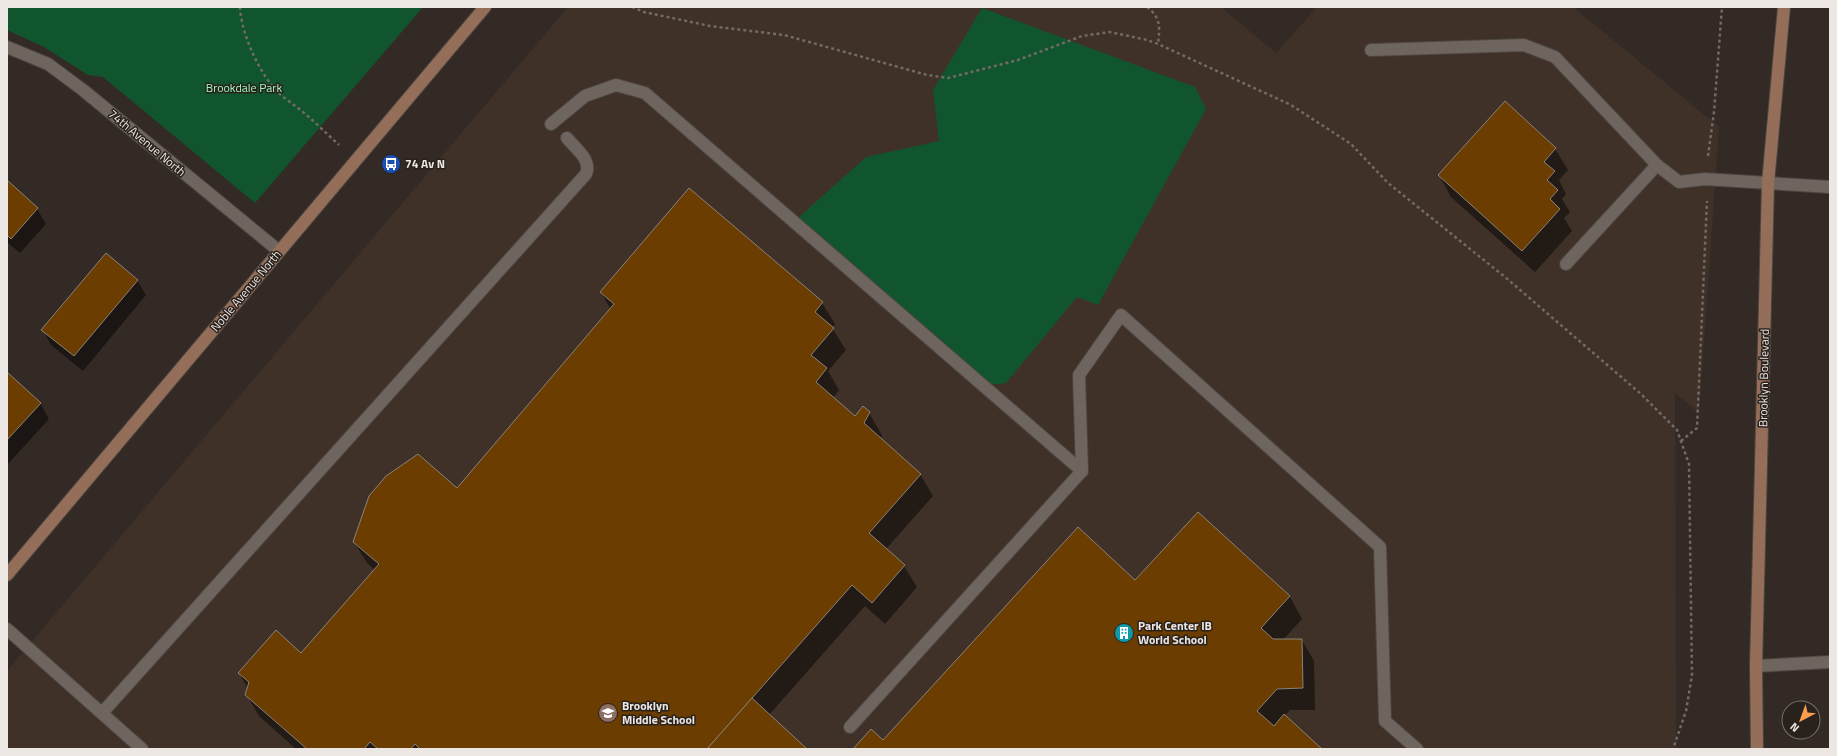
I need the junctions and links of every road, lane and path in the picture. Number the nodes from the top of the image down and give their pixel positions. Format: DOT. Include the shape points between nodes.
graph roads {
  1 [pos="240,7"];
  2 [pos="485,7"];
  3 [pos="632,7"];
  4 [pos="1147,7"];
  5 [pos="1722,7"];
  6 [pos="1784,7"];
  7 [pos="1158,44"];
  8 [pos="7,47"];
  9 [pos="1371,50"];
  10 [pos="551,124"];
  11 [pos="567,138"];
  12 [pos="356,160"];
  13 [pos="1657,165"];
  14 [pos="1705,179"];
  15 [pos="1768,183"];
  16 [pos="1830,187"];
  17 [pos="279,251"];
  18 [pos="1566,264"];
  19 [pos="1682,441"];
  20 [pos="1082,471"];
  21 [pos="7,575"];
  22 [pos="7,629"];
  23 [pos="1830,662"];
  24 [pos="1756,666"];
  25 [pos="102,713"];
  26 [pos="850,727"];
  27 [pos="142,749"];
  28 [pos="1416,749"];
  29 [pos="1673,749"];
  30 [pos="1757,749"];
  1 -- 12 [label="path" via="252,50 265,76 278,92"];
  2 -- 12 [label="street, Noble Avenue North"];
  3 -- 7 [label="path" via="644,12 710,26 784,35 927,75 948,78 1018,60 1082,36 1110,32"];
  4 -- 7 [label="path" via="1155,13 1159,22"];
  5 -- 14 [label="path" via="1714,112"];
  6 -- 15 [label="street, Brooklyn Boulevard"];
  7 -- 19 [label="path" via="1291,105 1351,144 1388,183 1641,394 1677,430"];
  8 -- 17 [label="street, 74th Avenue North" via="48,64 83,90"];
  9 -- 13 [label="street" via="1524,45 1555,57"];
  10 -- 20 [label="street" via="586,96 616,85 645,92"];
  11 -- 25 [label="street" via="587,162 586,174"];
  12 -- 17 [label="street, Noble Avenue North"];
  13 -- 14 [label="street" via="1679,182"];
  13 -- 18 [label="street"];
  14 -- 15 [label="street"];
  14 -- 19 [label="path" via="1707,196 1697,428"];
  15 -- 16 [label="street"];
  15 -- 24 [label="street, Brooklyn Boulevard"];
  17 -- 21 [label="street, Noble Avenue North"];
  19 -- 29 [label="path" via="1689,464 1692,675 1686,711"];
  20 -- 26 [label="street"];
  20 -- 28 [label="street" via="1079,375 1121,315 1380,547 1385,721"];
  22 -- 25 [label="street"];
  23 -- 24 [label="street"];
  24 -- 30 [label="street, Brooklyn Boulevard"];
  25 -- 27 [label="street"];
}
